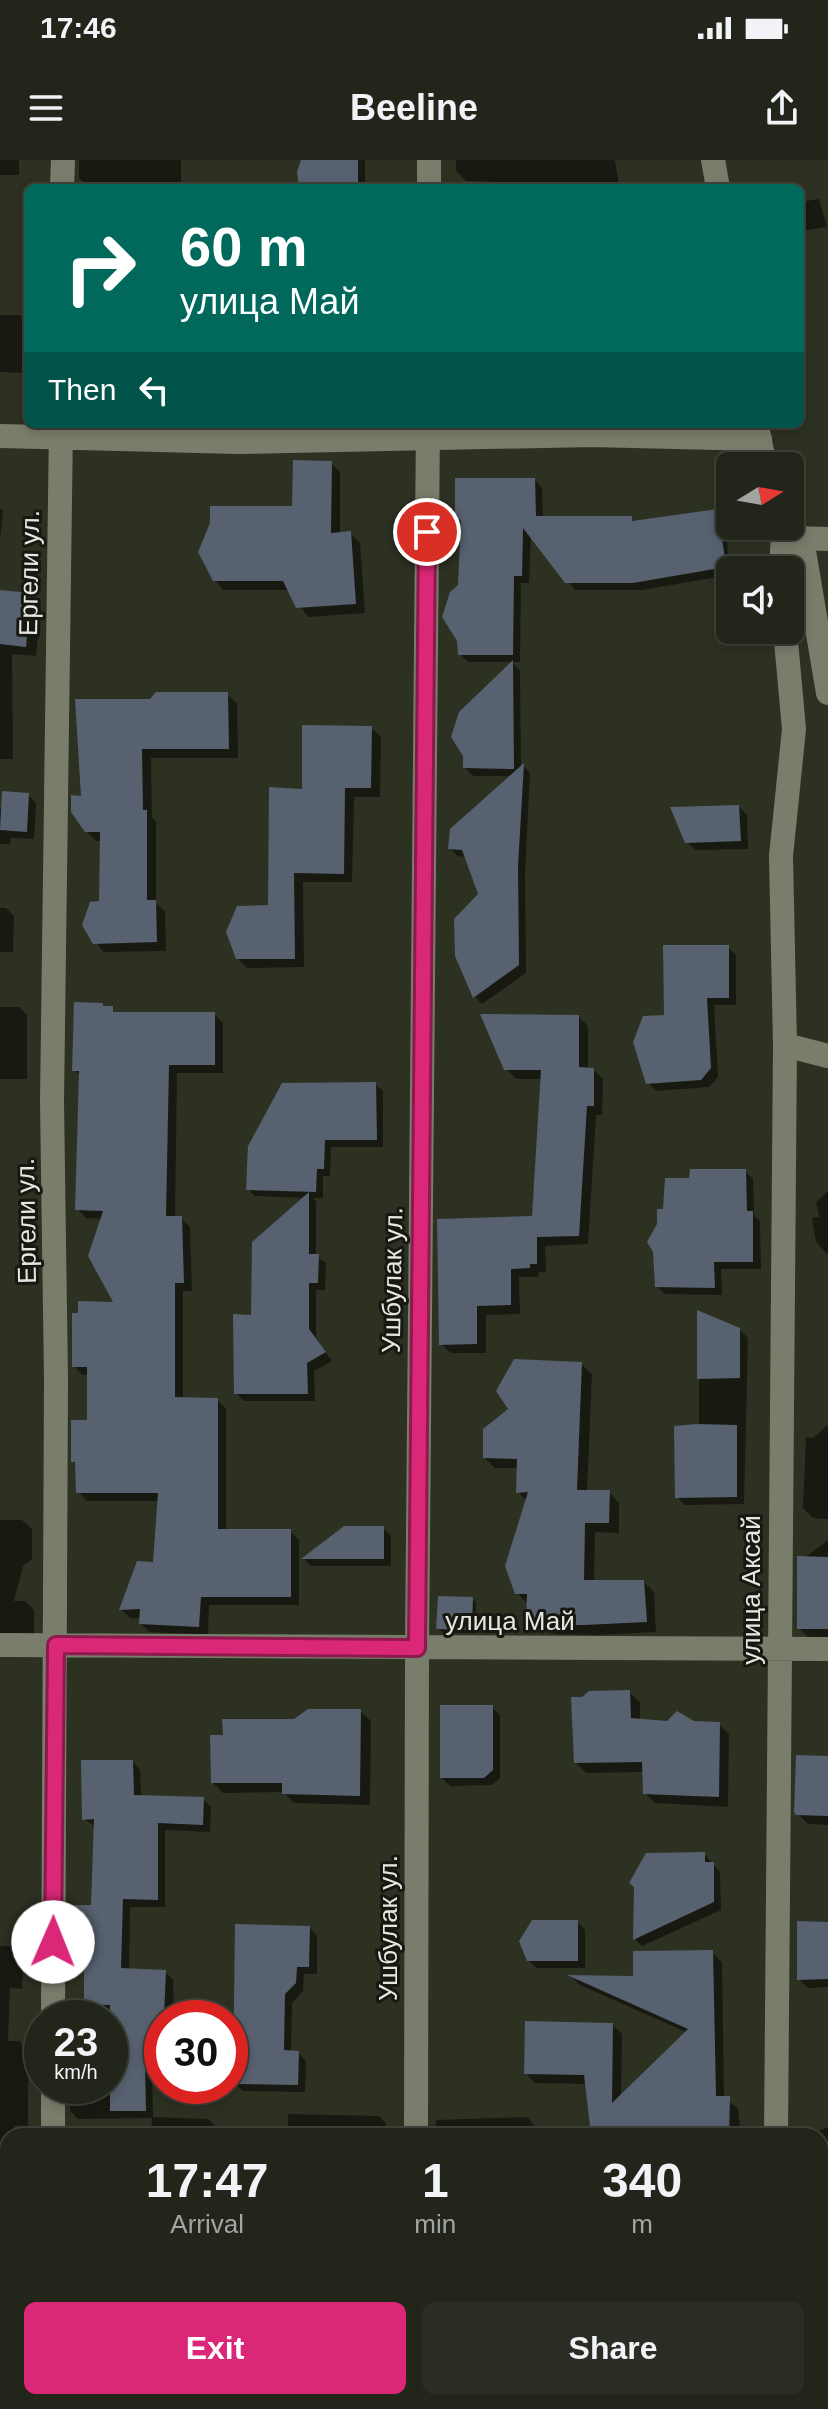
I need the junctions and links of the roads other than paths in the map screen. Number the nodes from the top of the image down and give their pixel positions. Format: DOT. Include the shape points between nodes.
graph roads {
  1 [pos="63,160"];
  2 [pos="429,160"];
  3 [pos="713,160"];
  4 [pos="62,184"];
  5 [pos="429,184"];
  6 [pos="717,184"];
  7 [pos="428,430"];
  8 [pos="61,431"];
  9 [pos="758,432"];
  10 [pos="0,436"];
  11 [pos="762,452"];
  12 [pos="804,535"];
  13 [pos="828,539"];
  14 [pos="790,540"];
  15 [pos="786,644"];
  16 [pos="828,693"];
  17 [pos="785,1045"];
  18 [pos="828,1056"];
  19 [pos="0,1645"];
  20 [pos="56,1645"];
  21 [pos="417,1648"];
  22 [pos="828,1649"];
  23 [pos="779,1651"];
  24 [pos="53,2000"];
  25 [pos="53,2104"];
  26 [pos="53,2128"];
  27 [pos="416,2128"];
  28 [pos="776,2128"];
  1 -- 4 [label="street"];
  2 -- 5 [label="street"];
  3 -- 6 [label="street"];
  7 -- 8 [label="street" via="237,442"];
  7 -- 9 [label="street"];
  7 -- 21 [label="street, Ушбулак ул."];
  8 -- 10 [label="street"];
  8 -- 20 [label="street, Ергели ул." via="52,1101"];
  9 -- 11 [label="street"];
  12 -- 13 [label="street"];
  14 -- 16 [label="street"];
  15 -- 17 [label="street, улица Аксай" via="794,729 781,856"];
  17 -- 18 [label="street"];
  17 -- 23 [label="street, улица Аксай"];
  19 -- 20 [label="street, улица Май"];
  20 -- 21 [label="street, улица Май"];
  20 -- 24 [label="street, Ергели ул."];
  21 -- 23 [label="street, улица Май"];
  21 -- 27 [label="street, Ушбулак ул."];
  22 -- 23 [label="street, улица Май"];
  23 -- 28 [label="street, улица Аксай"];
  25 -- 26 [label="street"];
}
